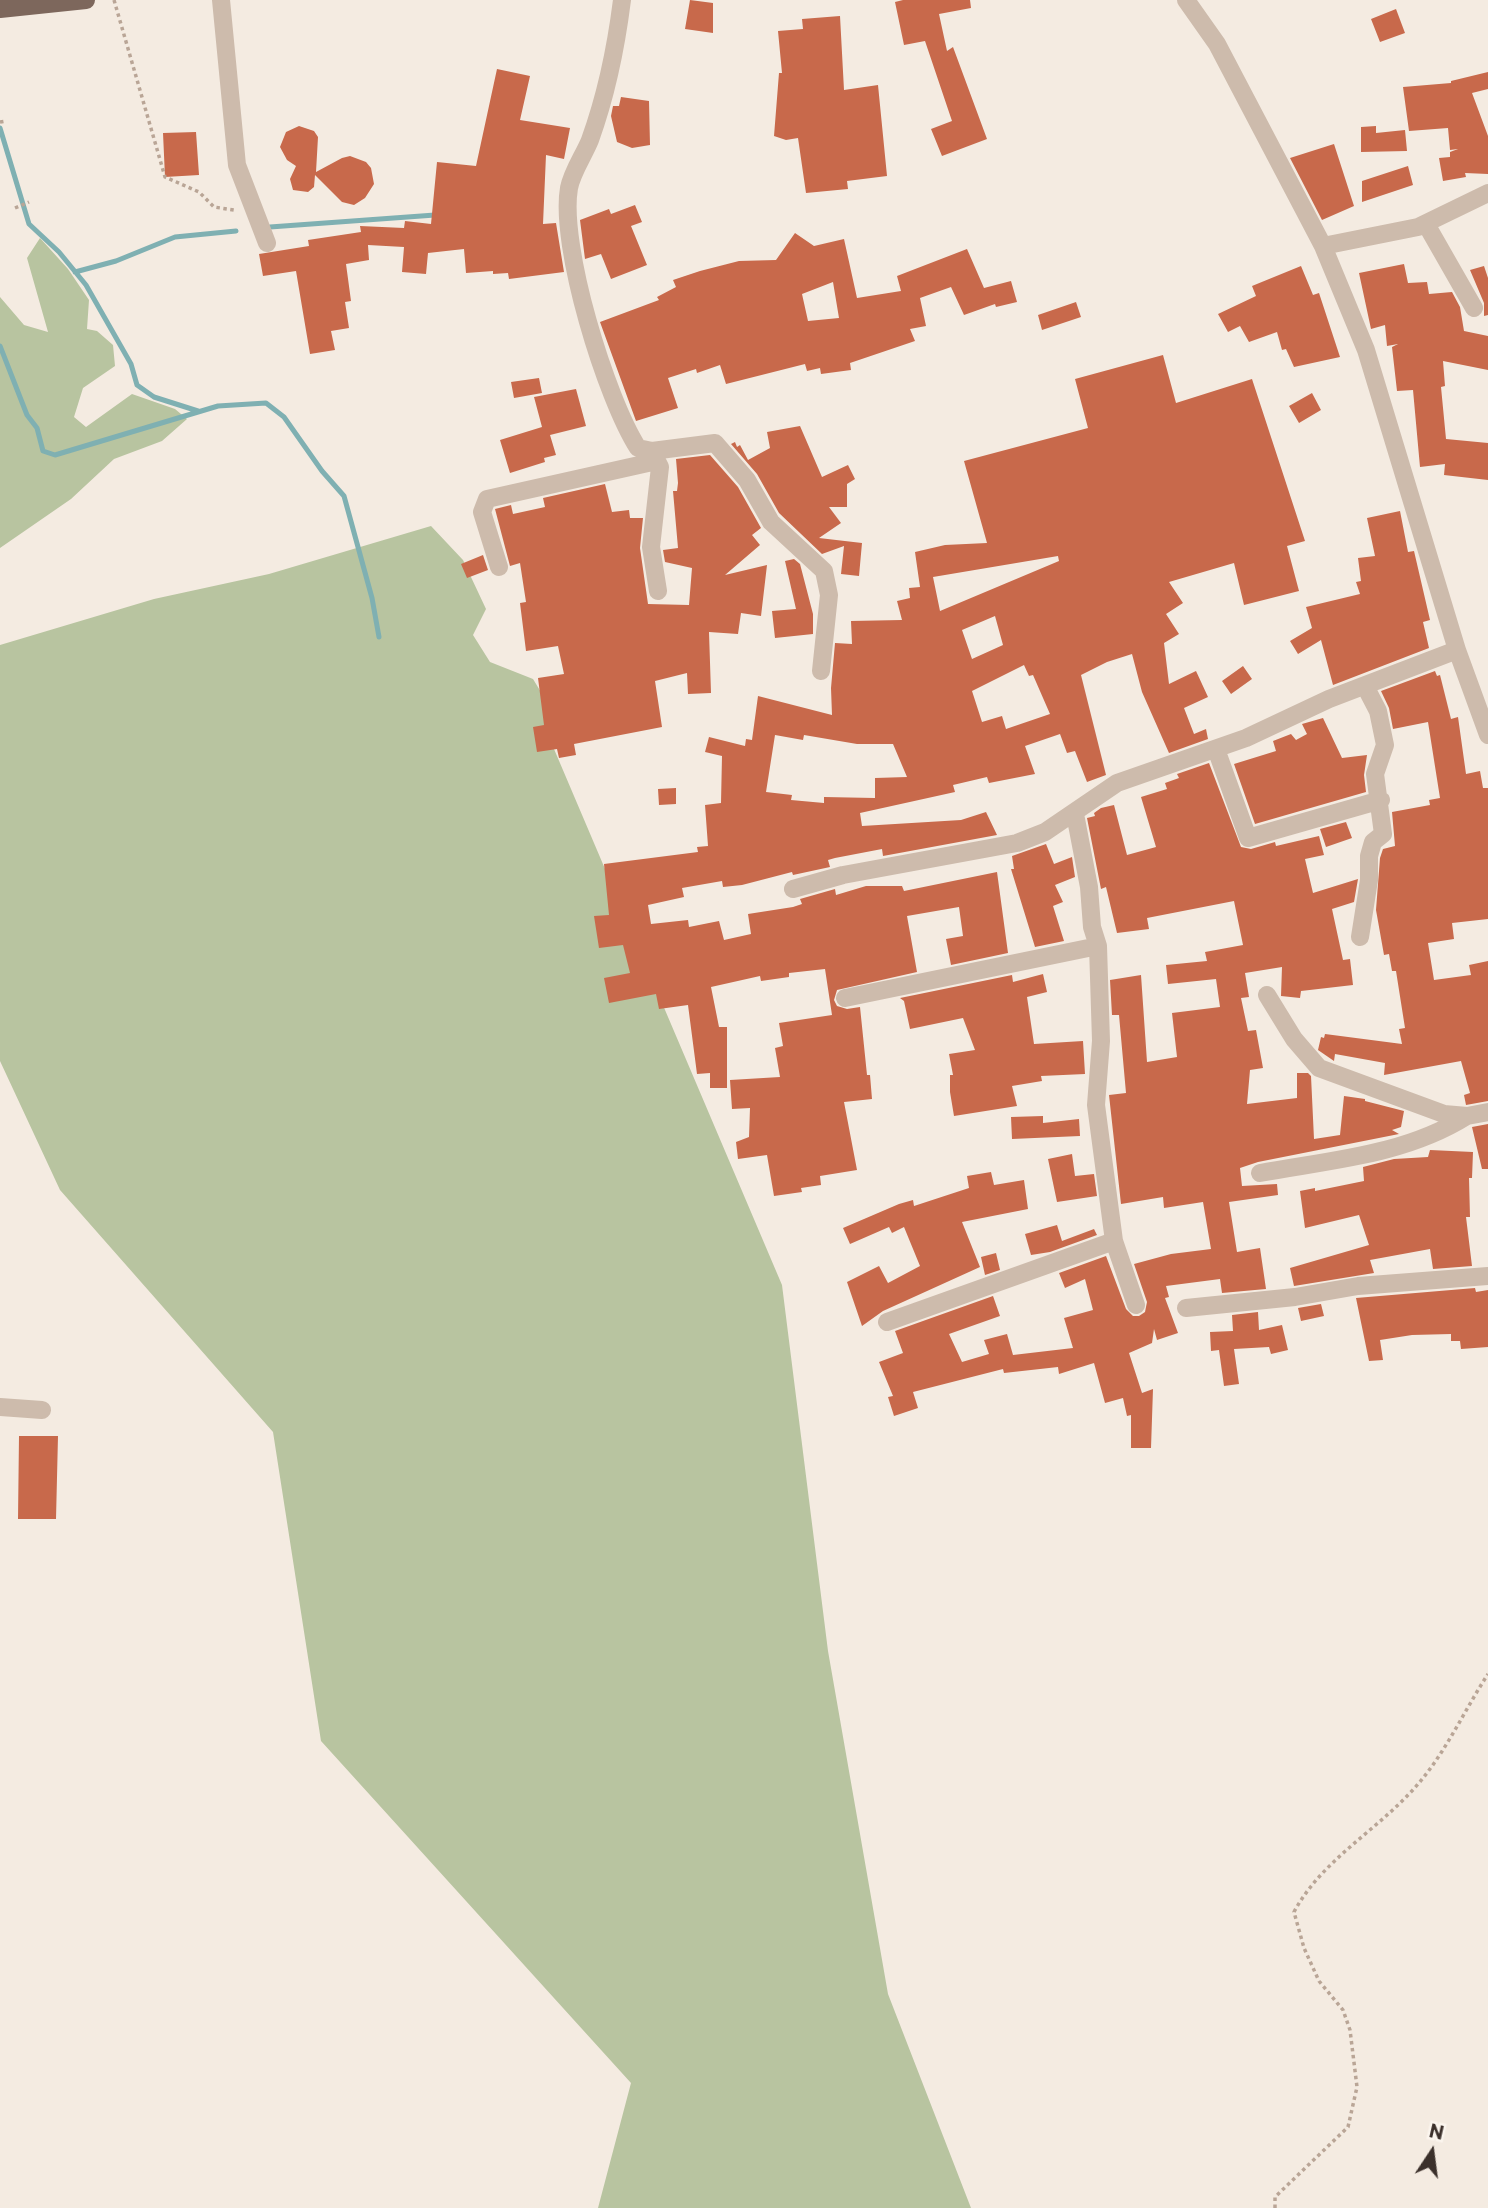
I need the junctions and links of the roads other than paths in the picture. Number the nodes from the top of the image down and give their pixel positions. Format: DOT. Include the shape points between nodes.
graph roads {
  1 [pos="86,0"];
  2 [pos="221,0"];
  3 [pos="622,0"];
  4 [pos="1186,0"];
  5 [pos="0,9"];
  6 [pos="1488,193"];
  7 [pos="1426,224"];
  8 [pos="265,239"];
  9 [pos="1322,246"];
  10 [pos="1474,308"];
  11 [pos="655,456"];
  12 [pos="499,567"];
  13 [pos="658,591"];
  14 [pos="1457,650"];
  15 [pos="821,671"];
  16 [pos="1365,686"];
  17 [pos="1488,735"];
  18 [pos="1216,749"];
  19 [pos="1381,800"];
  20 [pos="1074,814"];
  21 [pos="793,889"];
  22 [pos="1360,936"];
  23 [pos="1098,946"];
  24 [pos="1267,995"];
  25 [pos="845,998"];
  26 [pos="1488,1112"];
  27 [pos="1467,1116"];
  28 [pos="1260,1173"];
  29 [pos="1114,1241"];
  30 [pos="1488,1276"];
  31 [pos="1136,1305"];
  32 [pos="1186,1308"];
  33 [pos="887,1322"];
  34 [pos="0,1407"];
  35 [pos="42,1410"];
  1 -- 5 [label="main road"];
  2 -- 8 [label="street" via="237,165"];
  3 -- 11 [label="street" via="610,78 569,187 569,236 590,326 623,425 638,448"];
  4 -- 9 [label="street" via="1217,44"];
  6 -- 7 [label="street"];
  7 -- 9 [label="street"];
  7 -- 10 [label="street"];
  9 -- 14 [label="street" via="1366,350"];
  11 -- 12 [label="street" via="487,499 482,512"];
  11 -- 13 [label="street" via="660,467 651,547"];
  11 -- 15 [label="street" via="715,443 747,480 771,522 824,571 829,595"];
  14 -- 16 [label="street"];
  14 -- 17 [label="street"];
  16 -- 18 [label="street"];
  16 -- 19 [label="street" via="1378,711 1385,745 1375,774"];
  18 -- 19 [label="street" via="1248,838"];
  18 -- 20 [label="street" via="1117,783"];
  19 -- 22 [label="street" via="1383,834 1373,842 1369,856"];
  20 -- 21 [label="street" via="1017,843 843,875"];
  20 -- 23 [label="street"];
  23 -- 25 [label="street"];
  23 -- 29 [label="street" via="1101,1041 1096,1105"];
  24 -- 27 [label="street" via="1294,1039 1319,1068 1444,1114"];
  26 -- 27 [label="street"];
  27 -- 28 [label="street" via="1437,1135 1405,1147"];
  29 -- 31 [label="street"];
  29 -- 33 [label="street"];
  30 -- 32 [label="street"];
  34 -- 35 [label="street"];
}
